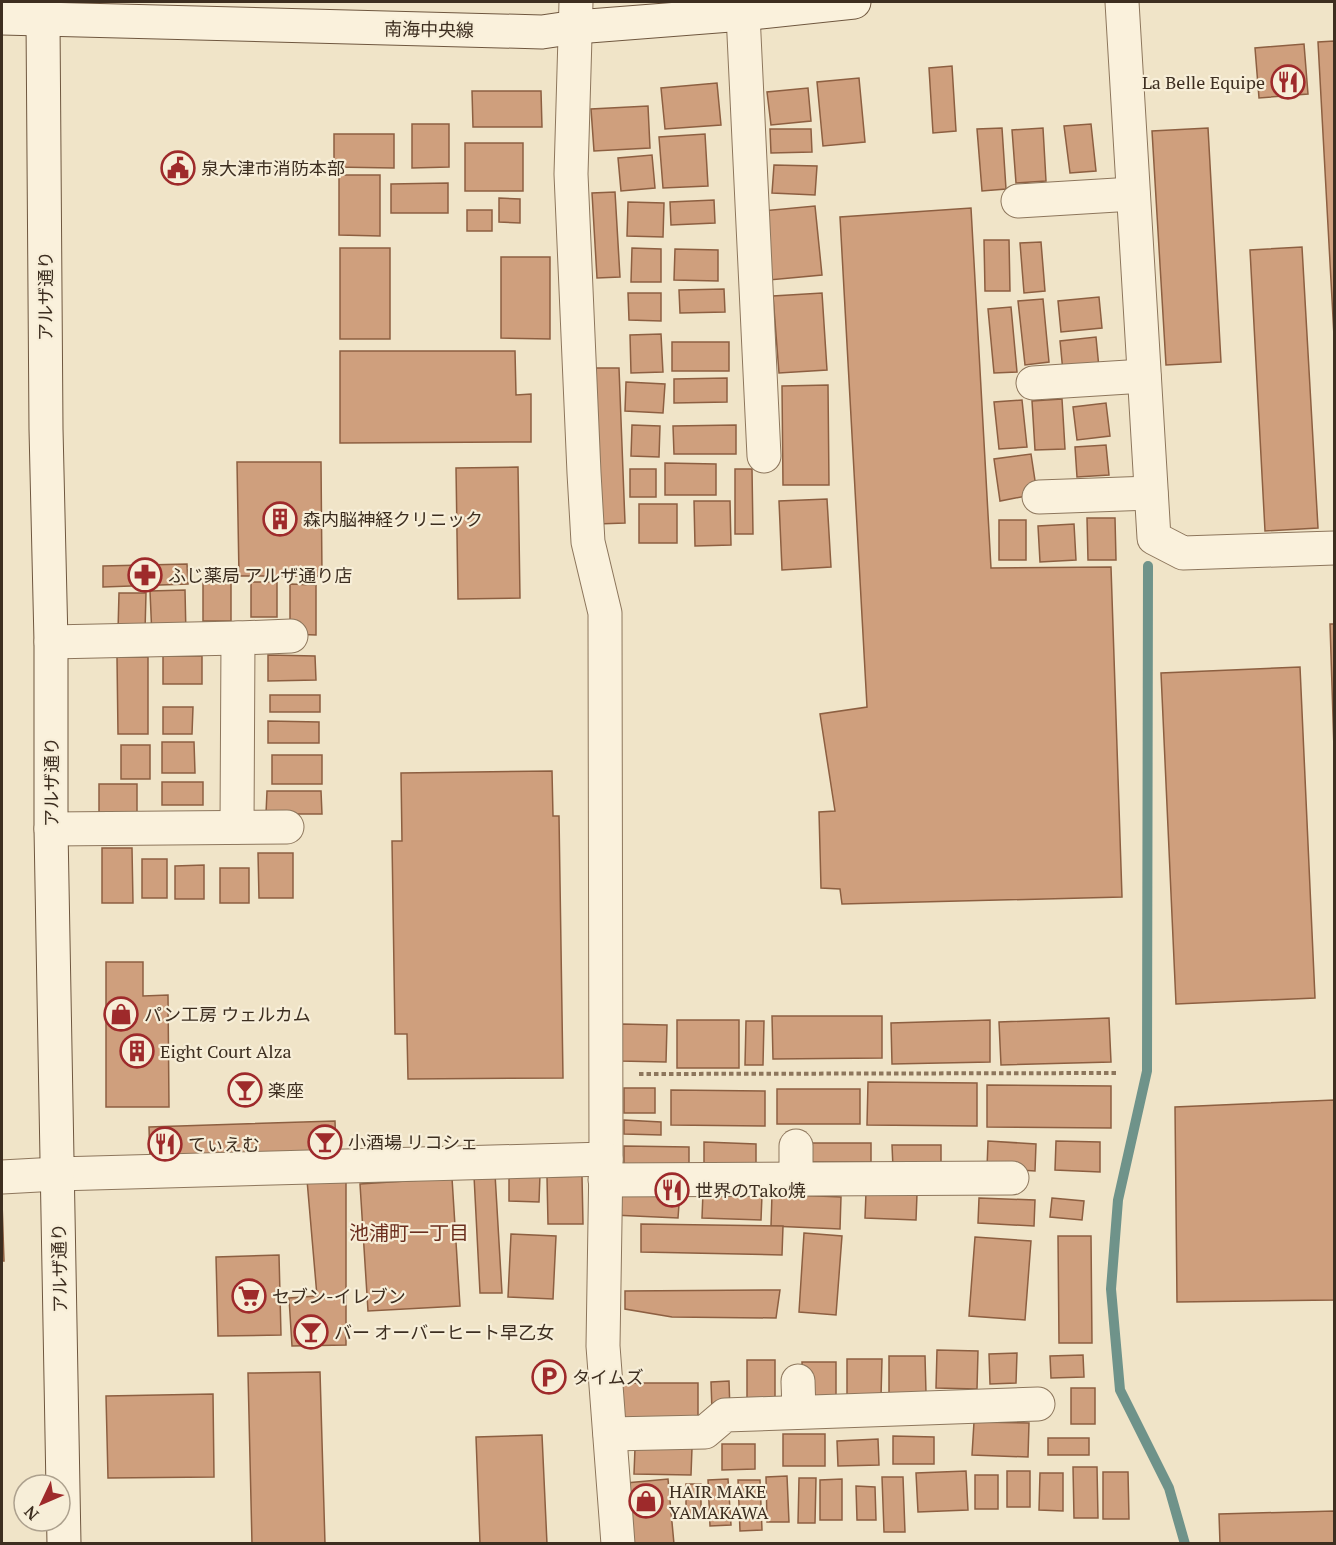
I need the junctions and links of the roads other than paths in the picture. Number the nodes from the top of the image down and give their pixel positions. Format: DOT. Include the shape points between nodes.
graph roads {
  1 [pos="854,2"];
  2 [pos="1122,2"];
  3 [pos="44,11"];
  4 [pos="576,14"];
  5 [pos="743,14"];
  6 [pos="2,18"];
  7 [pos="1133,194"];
  8 [pos="1018,201"];
  9 [pos="1144,376"];
  10 [pos="1033,383"];
  11 [pos="764,456"];
  12 [pos="1151,493"];
  13 [pos="1039,497"];
  14 [pos="1335,548"];
  15 [pos="291,636"];
  16 [pos="238,638"];
  17 [pos="51,642"];
  18 [pos="237,827"];
  19 [pos="286,827"];
  20 [pos="51,829"];
  21 [pos="796,1146"];
  22 [pos="606,1170"];
  23 [pos="57,1174"];
  24 [pos="2,1177"];
  25 [pos="1012,1178"];
  26 [pos="796,1179"];
  27 [pos="1038,1404"];
  28 [pos="610,1434"];
  29 [pos="64,1544"];
  30 [pos="618,1544"];
  1 -- 5 [label="street, 南海中央線"];
  2 -- 7 [label="street"];
  3 -- 4 [label="street, 南海中央線" via="542,32"];
  3 -- 6 [label="street, 南海中央線"];
  3 -- 17 [label="street, アルザ通り"];
  4 -- 5 [label="street, 南海中央線"];
  4 -- 22 [label="street" via="571,174 584,473 588,542 605,613"];
  5 -- 11 [label="street" via="741,234 751,407"];
  7 -- 8 [label="street"];
  7 -- 9 [label="street"];
  9 -- 10 [label="street"];
  9 -- 12 [label="street"];
  12 -- 13 [label="street"];
  12 -- 14 [label="street" via="1154,538 1183,553"];
  15 -- 16 [label="street"];
  16 -- 17 [label="street"];
  16 -- 18 [label="street"];
  17 -- 20 [label="street, アルザ通り"];
  18 -- 19 [label="street"];
  18 -- 20 [label="street"];
  20 -- 23 [label="street, アルザ通り"];
  21 -- 26 [label="street"];
  22 -- 23 [label="street"];
  22 -- 26 [label="street"];
  22 -- 28 [label="street" via="603,1346"];
  23 -- 24 [label="street"];
  23 -- 29 [label="street, アルザ通り"];
  25 -- 26 [label="street" via="954,1191"];
  27 -- 28 [label="street" via="961,1420 798,1396 725,1415 705,1432"];
  28 -- 30 [label="street"];
}
